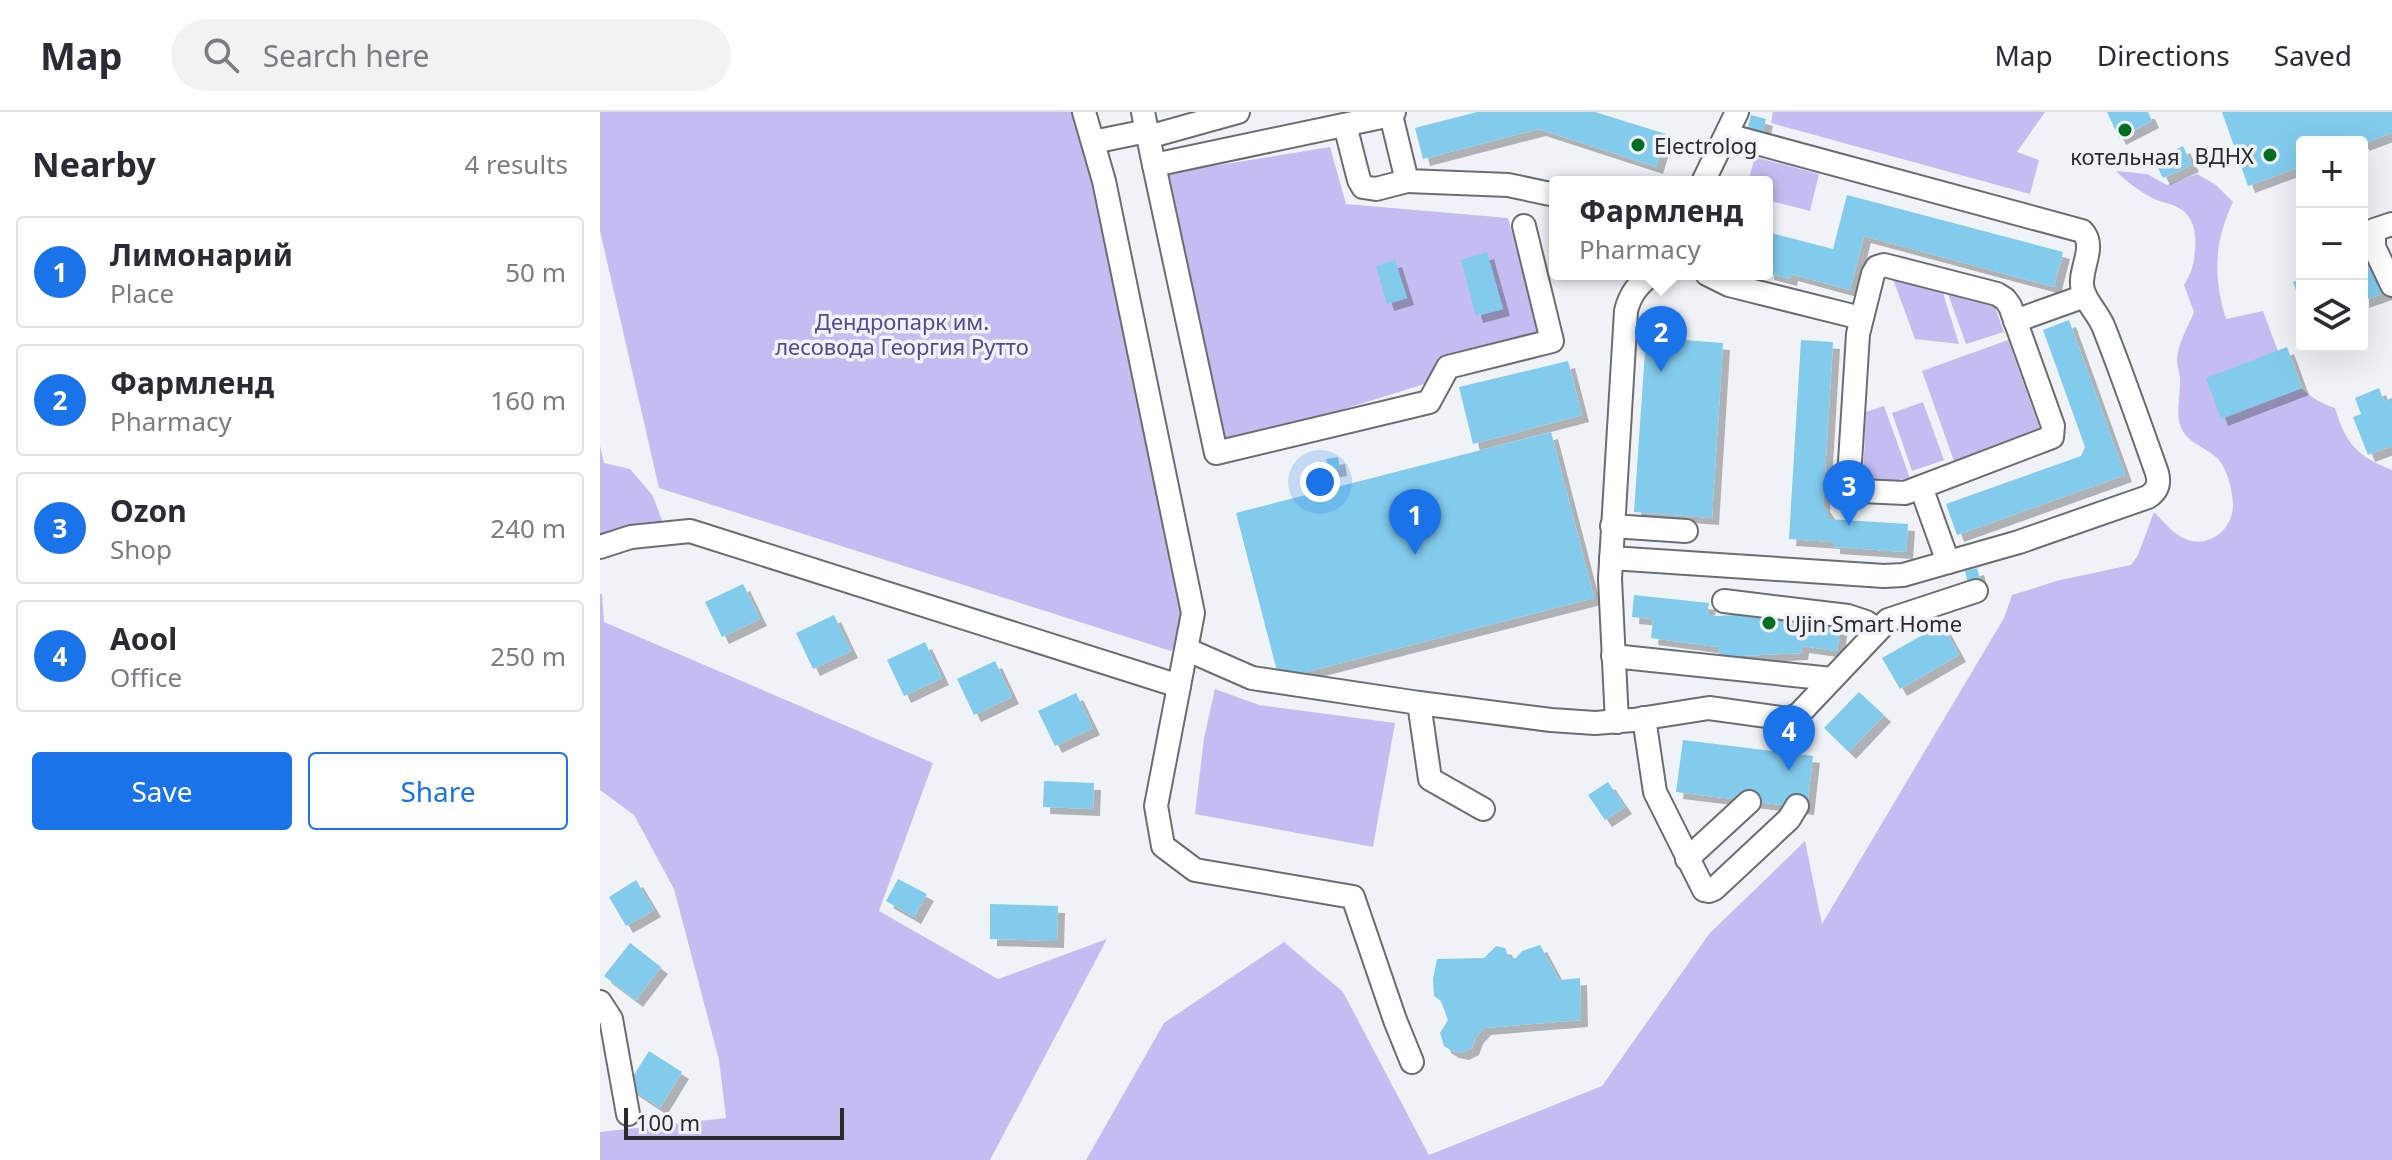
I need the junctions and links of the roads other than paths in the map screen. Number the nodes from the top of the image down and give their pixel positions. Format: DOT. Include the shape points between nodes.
graph roads {
  1 [pos="1084,112"];
  2 [pos="1238,112"];
  3 [pos="1737,112"];
  4 [pos="1393,113"];
  5 [pos="1345,125"];
  6 [pos="1146,127"];
  7 [pos="1727,135"];
  8 [pos="1093,142"];
  9 [pos="1154,165"];
  10 [pos="1706,176"];
  11 [pos="1407,181"];
  12 [pos="1549,194"];
  13 [pos="2392,224"];
  14 [pos="1524,226"];
  15 [pos="1644,280"];
  16 [pos="1719,280"];
  17 [pos="2392,285"];
  18 [pos="2085,296"];
  19 [pos="1861,318"];
  20 [pos="2015,321"];
  21 [pos="1921,487"];
  22 [pos="1612,526"];
  23 [pos="1686,531"];
  24 [pos="600,547"];
  25 [pos="1611,558"];
  26 [pos="1948,562"];
  27 [pos="1976,591"];
  28 [pos="1724,601"];
  29 [pos="1877,629"];
  30 [pos="1188,650"];
  31 [pos="1613,656"];
  32 [pos="1832,679"];
  33 [pos="1179,686"];
  34 [pos="1419,703"];
  35 [pos="1644,718"];
  36 [pos="1617,722"];
  37 [pos="1749,802"];
  38 [pos="1791,806"];
  39 [pos="1483,809"];
  40 [pos="1687,859"];
  41 [pos="600,1002"];
  42 [pos="1412,1062"];
  43 [pos="628,1114"];
  1 -- 8 [label="street"];
  2 -- 6 [label="street"];
  3 -- 7 [label="street"];
  4 -- 5 [label="street"];
  4 -- 11 [label="street"];
  5 -- 9 [label="street"];
  5 -- 11 [label="street" via="1363,187"];
  6 -- 8 [label="street"];
  6 -- 9 [label="street"];
  7 -- 10 [label="street"];
  7 -- 18 [label="street" via="2082,231 2088,243"];
  8 -- 30 [label="street" via="1193,613"];
  9 -- 14 [label="street" via="1216,453 1429,402 1448,367 1552,341"];
  11 -- 12 [label="street" via="1508,185"];
  13 -- 17 [label="street" via="2374,230 2374,247"];
  15 -- 22 [label="street" via="1629,300 1634,355 1626,484"];
  16 -- 19 [label="street"];
  18 -- 20 [label="street"];
  18 -- 26 [label="street" via="2104,327 2157,473 2157,487 2148,497"];
  19 -- 20 [label="street" via="1873,274 1886,264 2001,296"];
  19 -- 21 [label="street" via="1849,482 1861,491 1902,493"];
  20 -- 21 [label="street" via="2053,426 2052,437"];
  21 -- 26 [label="street"];
  22 -- 23 [label="street"];
  22 -- 25 [label="street"];
  24 -- 33 [label="street" via="631,537 690,531"];
  25 -- 26 [label="street" via="1884,576"];
  25 -- 31 [label="street"];
  27 -- 29 [label="street" via="1897,615"];
  28 -- 29 [label="street" via="1855,617"];
  29 -- 32 [label="street" via="1846,650"];
  30 -- 33 [label="street"];
  30 -- 34 [label="street" via="1252,678"];
  31 -- 32 [label="street"];
  31 -- 36 [label="street"];
  32 -- 35 [label="street" via="1788,719 1709,708"];
  33 -- 42 [label="street" via="1156,806 1163,846 1195,870 1353,897"];
  34 -- 36 [label="street" via="1551,720"];
  34 -- 39 [label="street" via="1430,779"];
  35 -- 36 [label="street"];
  35 -- 40 [label="street" via="1655,792"];
  37 -- 40 [label="street"];
  38 -- 40 [label="street" via="1763,828 1767,840 1712,891 1701,887"];
  41 -- 43 [label="street" via="611,1019"];
}
